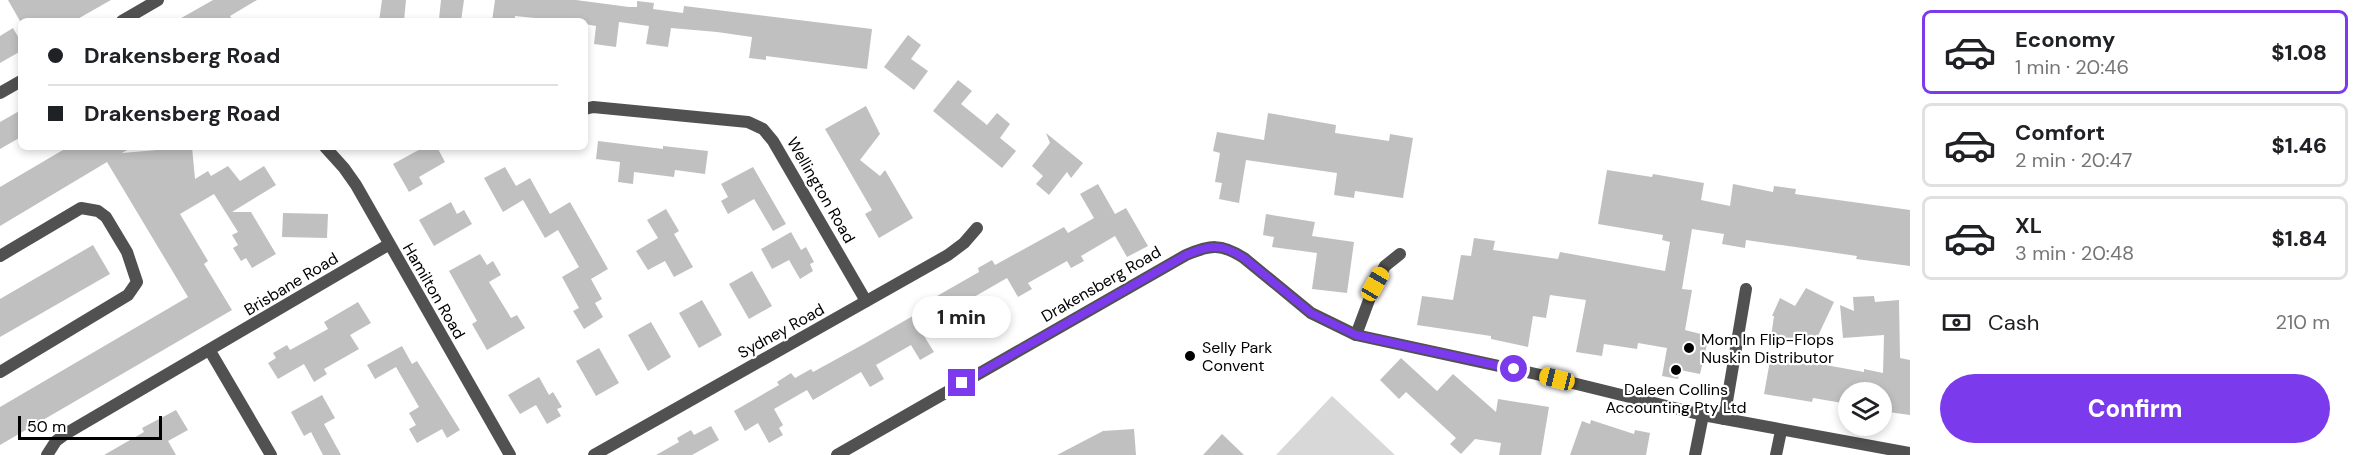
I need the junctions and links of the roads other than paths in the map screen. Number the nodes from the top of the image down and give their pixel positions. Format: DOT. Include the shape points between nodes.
graph roads {
  1 [pos="158,0"];
  2 [pos="127,18"];
  3 [pos="18,83"];
  4 [pos="0,93"];
  5 [pos="588,108"];
  6 [pos="327,150"];
  7 [pos="977,228"];
  8 [pos="388,245"];
  9 [pos="1400,254"];
  10 [pos="0,256"];
  11 [pos="1746,289"];
  12 [pos="866,302"];
  13 [pos="1356,335"];
  14 [pos="210,351"];
  15 [pos="0,372"];
  16 [pos="1703,415"];
  17 [pos="1724,419"];
  18 [pos="1781,431"];
  19 [pos="1910,453"];
  20 [pos="47,455"];
  21 [pos="271,455"];
  22 [pos="510,455"];
  23 [pos="594,455"];
  24 [pos="837,455"];
  25 [pos="1695,455"];
  26 [pos="1776,455"];
  1 -- 2 [label="street"];
  3 -- 4 [label="street"];
  5 -- 12 [label="street, Wellington Road" via="748,122 763,129"];
  6 -- 8 [label="street, Hamilton Road" via="356,185"];
  7 -- 12 [label="street, Sydney Road" via="948,255"];
  8 -- 14 [label="street, Brisbane Road"];
  8 -- 22 [label="street, Hamilton Road"];
  9 -- 13 [label="street" via="1385,266 1375,284"];
  10 -- 15 [label="street" via="81,208 98,211 128,252 137,282 128,295"];
  11 -- 17 [label="street"];
  12 -- 23 [label="street, Sydney Road"];
  13 -- 16 [label="street, Drakensberg Road"];
  13 -- 24 [label="street, Drakensberg Road" via="1311,313 1232,250 1205,247"];
  14 -- 20 [label="street, Brisbane Road" via="67,433"];
  14 -- 21 [label="street"];
  16 -- 17 [label="street, Drakensberg Road"];
  16 -- 25 [label="street"];
  17 -- 18 [label="street, Drakensberg Road"];
  18 -- 19 [label="street, Drakensberg Road"];
  18 -- 26 [label="street"];
}
